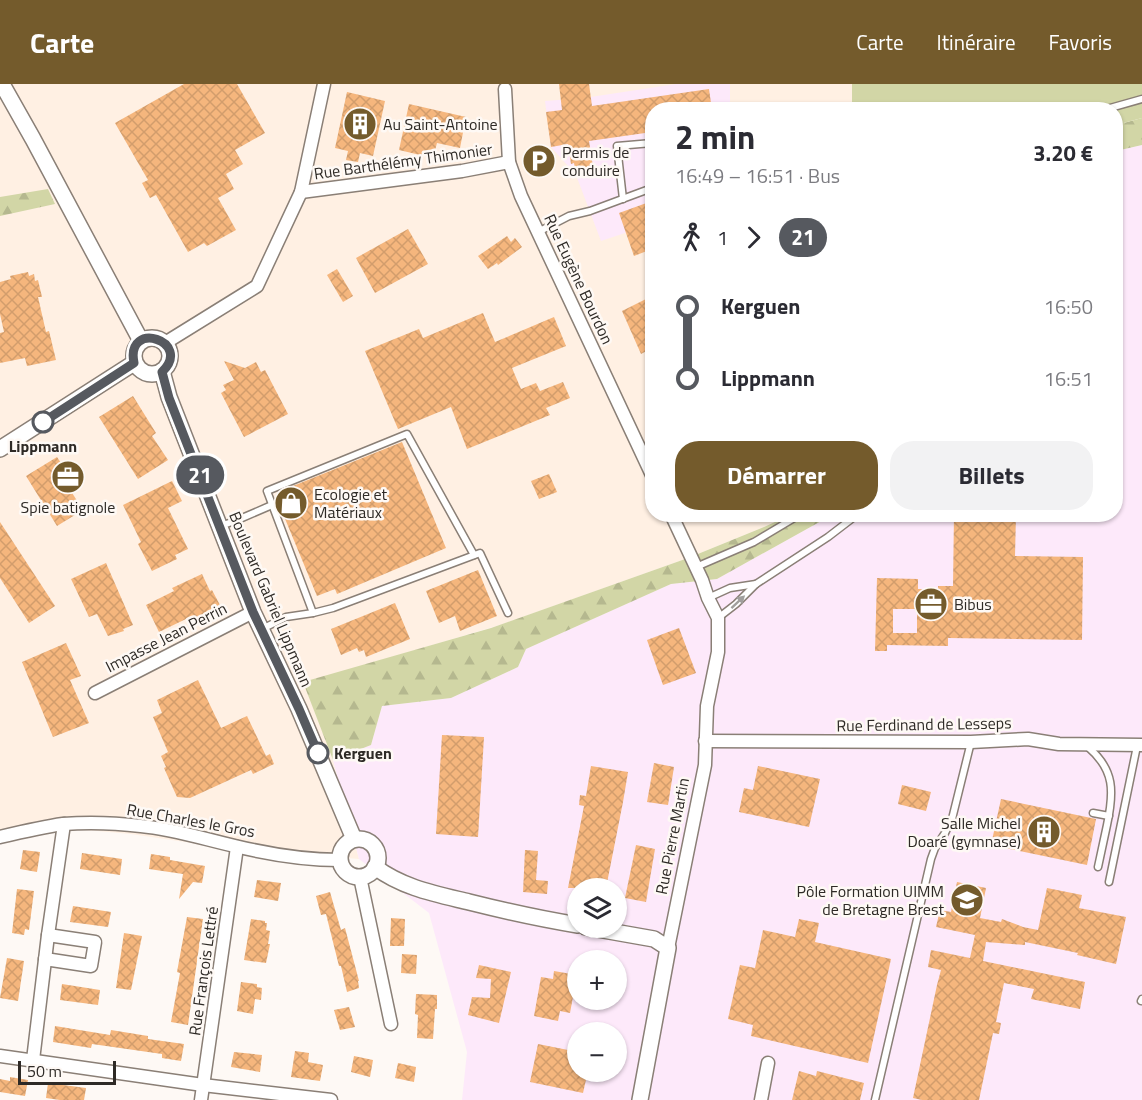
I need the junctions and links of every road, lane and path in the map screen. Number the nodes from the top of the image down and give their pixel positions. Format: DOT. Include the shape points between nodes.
graph roads {
  1 [pos="2,84"];
  2 [pos="324,84"];
  3 [pos="506,86"];
  4 [pos="1142,99"];
  5 [pos="1123,104"];
  6 [pos="645,144"];
  7 [pos="509,162"];
  8 [pos="645,191"];
  9 [pos="301,192"];
  10 [pos="623,199"];
  11 [pos="538,232"];
  12 [pos="141,341"];
  13 [pos="165,343"];
  14 [pos="134,363"];
  15 [pos="162,372"];
  16 [pos="0,449"];
  17 [pos="645,460"];
  18 [pos="272,505"];
  19 [pos="675,522"];
  20 [pos="788,522"];
  21 [pos="848,522"];
  22 [pos="220,526"];
  23 [pos="474,555"];
  24 [pos="696,567"];
  25 [pos="756,584"];
  26 [pos="708,598"];
  27 [pos="253,612"];
  28 [pos="313,613"];
  29 [pos="508,613"];
  30 [pos="718,618"];
  31 [pos="261,629"];
  32 [pos="94,693"];
  33 [pos="705,741"];
  34 [pos="971,742"];
  35 [pos="1085,745"];
  36 [pos="1140,745"];
  37 [pos="1093,813"];
  38 [pos="1109,816"];
  39 [pos="64,824"];
  40 [pos="0,837"];
  41 [pos="354,839"];
  42 [pos="237,847"];
  43 [pos="340,860"];
  44 [pos="375,867"];
  45 [pos="1098,867"];
  46 [pos="360,877"];
  47 [pos="1109,882"];
  48 [pos="567,923"];
  49 [pos="627,934"];
  50 [pos="48,935"];
  51 [pos="668,948"];
  52 [pos="45,959"];
  53 [pos="391,1024"];
  54 [pos="0,1056"];
  55 [pos="33,1060"];
  56 [pos="768,1063"];
  57 [pos="203,1085"];
  58 [pos="201,1100"];
  59 [pos="331,1100"];
  60 [pos="640,1100"];
  61 [pos="761,1100"];
  62 [pos="875,1100"];
  1 -- 12 [label="street"];
  2 -- 9 [label="street"];
  3 -- 7 [label="street, Rue Eugène Bourdon"];
  4 -- 5 [label="lane"];
  6 -- 10 [label="lane" via="617,146"];
  7 -- 9 [label="street, Rue Barthélémy Thimonier"];
  7 -- 11 [label="street, Rue Eugène Bourdon"];
  8 -- 10 [label="lane"];
  9 -- 13 [label="street" via="257,286"];
  10 -- 11 [label="lane" via="569,216"];
  11 -- 17 [label="street, Rue Eugène Bourdon"];
  12 -- 13 [label="street" via="156,338"];
  12 -- 14 [label="street" via="134,351"];
  13 -- 15 [label="street" via="170,362"];
  14 -- 15 [label="street" via="146,374"];
  14 -- 16 [label="street"];
  15 -- 22 [label="street, Boulevard Gabriel Lippmann"];
  18 -- 22 [label="lane"];
  18 -- 23 [label="lane" via="267,491 406,434"];
  18 -- 28 [label="lane"];
  19 -- 24 [label="street"];
  20 -- 24 [label="lane" via="754,542"];
  21 -- 25 [label="lane"];
  22 -- 27 [label="street, Boulevard Gabriel Lippmann"];
  23 -- 28 [label="lane"];
  23 -- 29 [label="lane" via="480,553"];
  24 -- 26 [label="street, Rue Pierre Martin"];
  25 -- 26 [label="lane" via="730,588"];
  30 -- 25 [label="lane, one-way"];
  26 -- 30 [label="street, Rue Pierre Martin"];
  27 -- 31 [label="street, Boulevard Gabriel Lippmann"];
  27 -- 32 [label="street, Impasse Jean Perrin"];
  28 -- 31 [label="lane" via="286,617"];
  30 -- 33 [label="street, Rue Pierre Martin" via="718,652 707,706"];
  31 -- 41 [label="street, Boulevard Gabriel Lippmann"];
  33 -- 34 [label="street, Rue Ferdinand de Lesseps"];
  33 -- 51 [label="street, Rue Pierre Martin" via="705,765"];
  34 -- 35 [label="street, Rue Ferdinand de Lesseps" via="1028,739"];
  34 -- 62 [label="lane" via="952,819 931,859"];
  35 -- 36 [label="street, Rue Ferdinand de Lesseps"];
  35 -- 38 [label="lane" via="1109,774"];
  36 -- 47 [label="lane"];
  37 -- 38 [label="lane"];
  38 -- 45 [label="lane"];
  39 -- 40 [label="street, Rue Charles le Gros"];
  39 -- 42 [label="street, Rue Charles le Gros" via="142,826"];
  39 -- 50 [label="street"];
  41 -- 43 [label="street" via="345,844"];
  41 -- 44 [label="street" via="372,843 378,855"];
  42 -- 43 [label="street, Rue Charles le Gros"];
  42 -- 57 [label="street, Rue François Lettré"];
  43 -- 46 [label="street" via="349,874"];
  44 -- 46 [label="street"];
  44 -- 48 [label="street" via="423,891"];
  46 -- 53 [label="street"];
  49 -- 51 [label="street" via="654,939"];
  50 -- 52 [label="street"];
  50 -- 52 [label="street" via="95,942 91,966"];
  51 -- 60 [label="street, Rue Pierre Martin"];
  52 -- 55 [label="street"];
  54 -- 55 [label="street"];
  55 -- 57 [label="street"];
  56 -- 61 [label="street"];
  57 -- 58 [label="street, Rue François Lettré"];
  57 -- 59 [label="street"];
}
